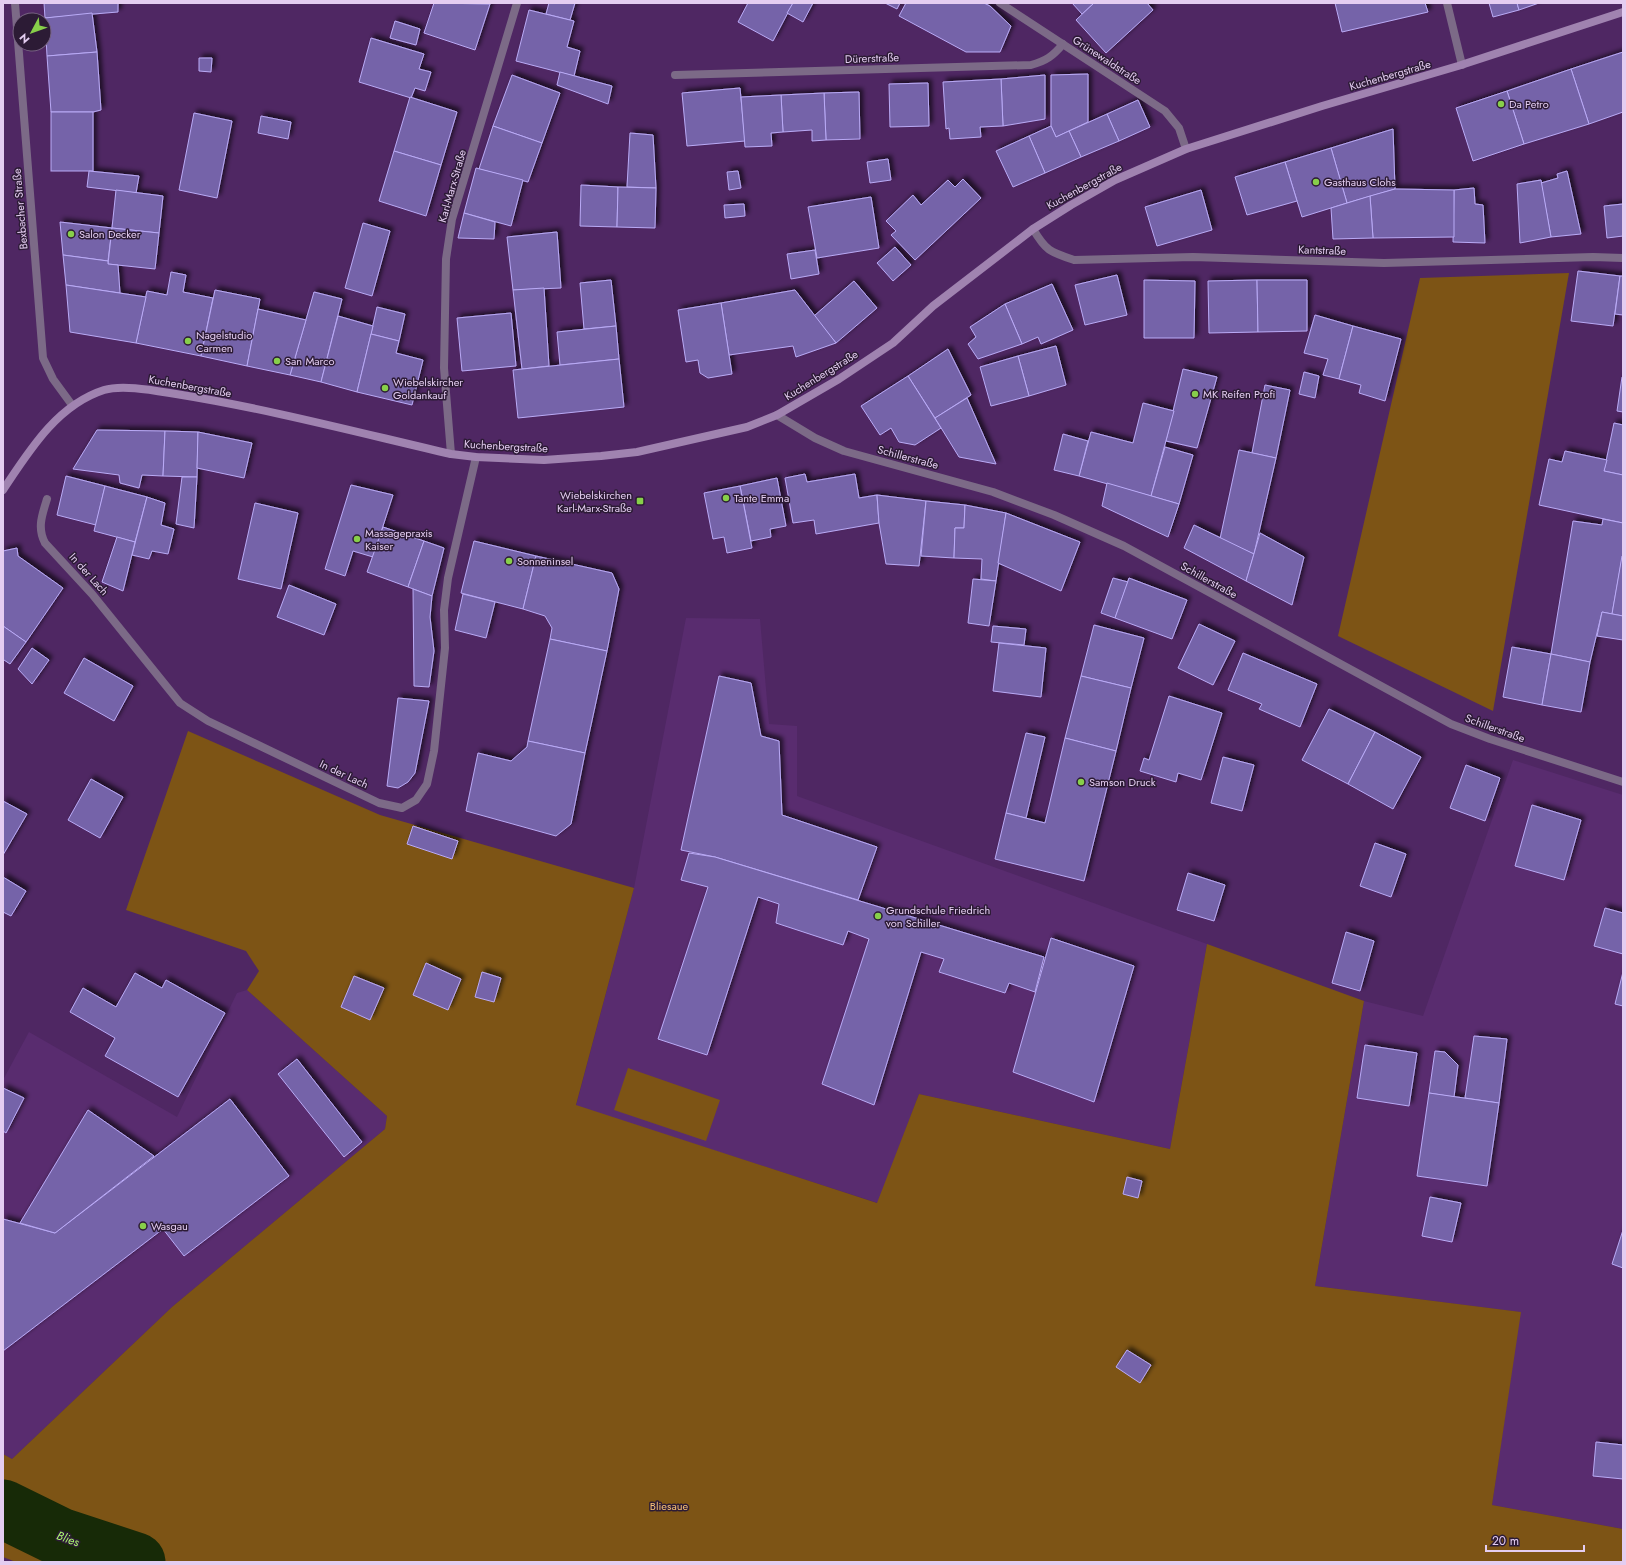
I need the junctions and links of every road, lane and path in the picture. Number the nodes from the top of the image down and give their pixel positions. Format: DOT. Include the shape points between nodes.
graph roads {
  1 [pos="15,3"];
  2 [pos="517,3"];
  3 [pos="1000,3"];
  4 [pos="1447,3"];
  5 [pos="1623,12"];
  6 [pos="1063,44"];
  7 [pos="1462,65"];
  8 [pos="675,75"];
  9 [pos="1186,149"];
  10 [pos="1033,229"];
  11 [pos="1623,258"];
  12 [pos="72,405"];
  13 [pos="777,415"];
  14 [pos="451,454"];
  15 [pos="476,457"];
  16 [pos="3,490"];
  17 [pos="47,499"];
  18 [pos="1623,782"];
  1 -- 12 [label="street, Bexbacher Straße" via="43,358 53,379"];
  2 -- 14 [label="street, Karl-Marx-Straße" via="452,219 446,259 444,368"];
  3 -- 6 [label="street, Grünewaldstraße"];
  4 -- 7 [label="street"];
  5 -- 7 [label="main road, Kuchenbergstraße"];
  6 -- 8 [label="street, Dürerstraße" via="1044,62 1031,65"];
  6 -- 9 [label="street, Grünewaldstraße" via="1165,111 1179,128"];
  7 -- 9 [label="main road, Kuchenbergstraße"];
  9 -- 10 [label="main road, Kuchenbergstraße" via="1115,180"];
  10 -- 11 [label="street, Kantstraße" via="1044,246 1058,255 1074,260 1193,257 1384,264"];
  10 -- 13 [label="main road, Kuchenbergstraße" via="933,306 892,343 839,379"];
  12 -- 14 [label="main road, Kuchenbergstraße" via="105,389 138,388 209,399"];
  12 -- 16 [label="main road, Kuchenbergstraße" via="45,432"];
  13 -- 15 [label="main road, Kuchenbergstraße" via="747,427 622,454 544,460"];
  13 -- 18 [label="street, Schillerstraße" via="815,438 844,451 993,492 1094,532 1451,724"];
  14 -- 15 [label="main road, Kuchenbergstraße"];
  15 -- 17 [label="street, In der Lach" via="448,578 444,610 445,648 434,752 427,784 416,800 402,808 379,803 208,721 180,703 92,594 45,543 40,533"];
}
